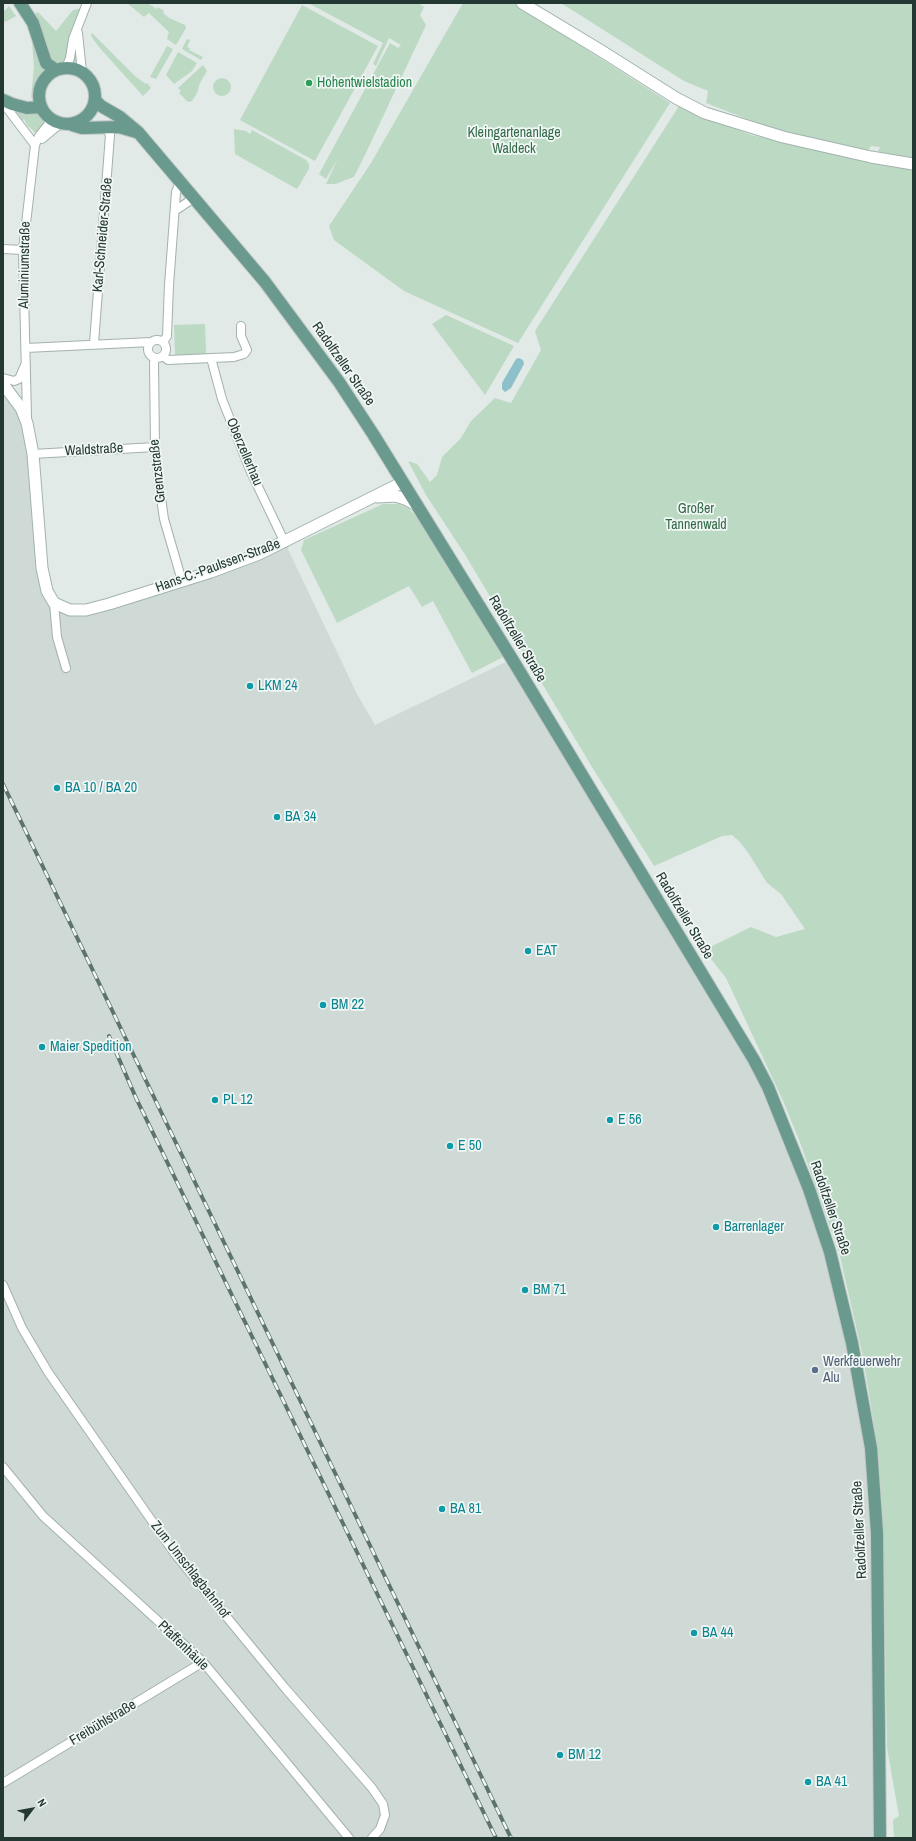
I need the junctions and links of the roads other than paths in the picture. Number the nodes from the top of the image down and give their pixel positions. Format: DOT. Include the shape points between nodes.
graph roads {
  1 [pos="20,3"];
  2 [pos="88,3"];
  3 [pos="522,3"];
  4 [pos="78,25"];
  5 [pos="61,69"];
  6 [pos="82,72"];
  7 [pos="95,100"];
  8 [pos="3,101"];
  9 [pos="41,107"];
  10 [pos="61,123"];
  11 [pos="106,128"];
  12 [pos="138,132"];
  13 [pos="35,145"];
  14 [pos="913,164"];
  15 [pos="180,182"];
  16 [pos="194,198"];
  17 [pos="176,210"];
  18 [pos="3,249"];
  19 [pos="23,250"];
  20 [pos="241,326"];
  21 [pos="151,342"];
  22 [pos="163,342"];
  23 [pos="94,344"];
  24 [pos="26,348"];
  25 [pos="159,357"];
  26 [pos="212,358"];
  27 [pos="26,362"];
  28 [pos="3,378"];
  29 [pos="3,384"];
  30 [pos="21,408"];
  31 [pos="27,423"];
  32 [pos="155,447"];
  33 [pos="34,454"];
  34 [pos="403,482"];
  35 [pos="375,497"];
  36 [pos="418,506"];
  37 [pos="284,543"];
  38 [pos="182,581"];
  39 [pos="54,603"];
  40 [pos="66,668"];
  41 [pos="3,1284"];
  42 [pos="3,1467"];
  43 [pos="203,1662"];
  44 [pos="3,1784"];
  45 [pos="349,1838"];
  46 [pos="372,1838"];
  47 [pos="880,1838"];
  1 -- 5 [label="main road" via="33,23 46,63"];
  2 -- 4 [label="street"];
  3 -- 14 [label="street" via="676,98 705,113 783,137"];
  4 -- 5 [label="street"];
  4 -- 6 [label="street"];
  5 -- 6 [label="main road"];
  5 -- 9 [label="main road" via="48,75 43,82 39,90"];
  6 -- 7 [label="main road" via="93,84"];
  7 -- 10 [label="main road" via="86,118"];
  7 -- 12 [label="main road, Radolfzeller Straße"];
  8 -- 9 [label="main road" via="27,108"];
  8 -- 13 [label="street"];
  9 -- 10 [label="main road" via="45,114"];
  10 -- 11 [label="main road" via="82,128"];
  10 -- 13 [label="street, Aluminiumstraße" via="39,136"];
  11 -- 12 [label="main road" via="119,127"];
  11 -- 23 [label="street, Karl-Schneider-Straße" via="110,135"];
  12 -- 15 [label="main road, Radolfzeller Straße"];
  13 -- 19 [label="street, Aluminiumstraße"];
  15 -- 16 [label="main road, Radolfzeller Straße"];
  15 -- 17 [label="street" via="176,192"];
  16 -- 17 [label="street"];
  16 -- 34 [label="main road, Radolfzeller Straße" via="265,282 312,344"];
  17 -- 22 [label="street" via="167,336"];
  18 -- 19 [label="street"];
  19 -- 24 [label="street, Aluminiumstraße"];
  20 -- 26 [label="street" via="241,336 247,350 244,354"];
  21 -- 22 [label="street"];
  21 -- 23 [label="street"];
  21 -- 25 [label="street" via="148,351 151,355"];
  22 -- 25 [label="street" via="166,352"];
  23 -- 24 [label="street"];
  24 -- 27 [label="street, Aluminiumstraße"];
  25 -- 26 [label="street" via="168,360"];
  25 -- 32 [label="street, Grenzstraße" via="154,363"];
  26 -- 37 [label="street, Oberzellerhau" via="222,399 250,470"];
  27 -- 28 [label="street, Aluminiumstraße" via="19,378 14,381"];
  27 -- 30 [label="street, Aluminiumstraße" via="26,384"];
  27 -- 31 [label="street, Aluminiumstraße"];
  29 -- 30 [label="street"];
  30 -- 31 [label="street, Aluminiumstraße"];
  31 -- 33 [label="street, Aluminiumstraße"];
  32 -- 33 [label="street, Waldstraße"];
  32 -- 38 [label="street, Grenzstraße" via="164,519"];
  33 -- 39 [label="street, Aluminiumstraße" via="42,568 47,591"];
  34 -- 35 [label="street, Hans-C.-Paulssen-Straße"];
  34 -- 36 [label="main road, Radolfzeller Straße"];
  35 -- 36 [label="street" via="396,496"];
  35 -- 37 [label="street, Hans-C.-Paulssen-Straße"];
  36 -- 47 [label="main road, Radolfzeller Straße" via="754,1060 809,1189 830,1252 852,1343 871,1448 877,1533"];
  37 -- 38 [label="street, Hans-C.-Paulssen-Straße"];
  38 -- 39 [label="street, Hans-C.-Paulssen-Straße" via="86,610 70,610"];
  39 -- 40 [label="street" via="57,637"];
  41 -- 46 [label="street, Zum Umschlagbahnhof" via="22,1328 48,1372 175,1554 383,1804 385,1815 380,1829"];
  42 -- 43 [label="street, Pfaffenhäule" via="43,1516"];
  43 -- 44 [label="street, Freibühlstraße"];
  43 -- 45 [label="street, Pfaffenhäule"];
}
